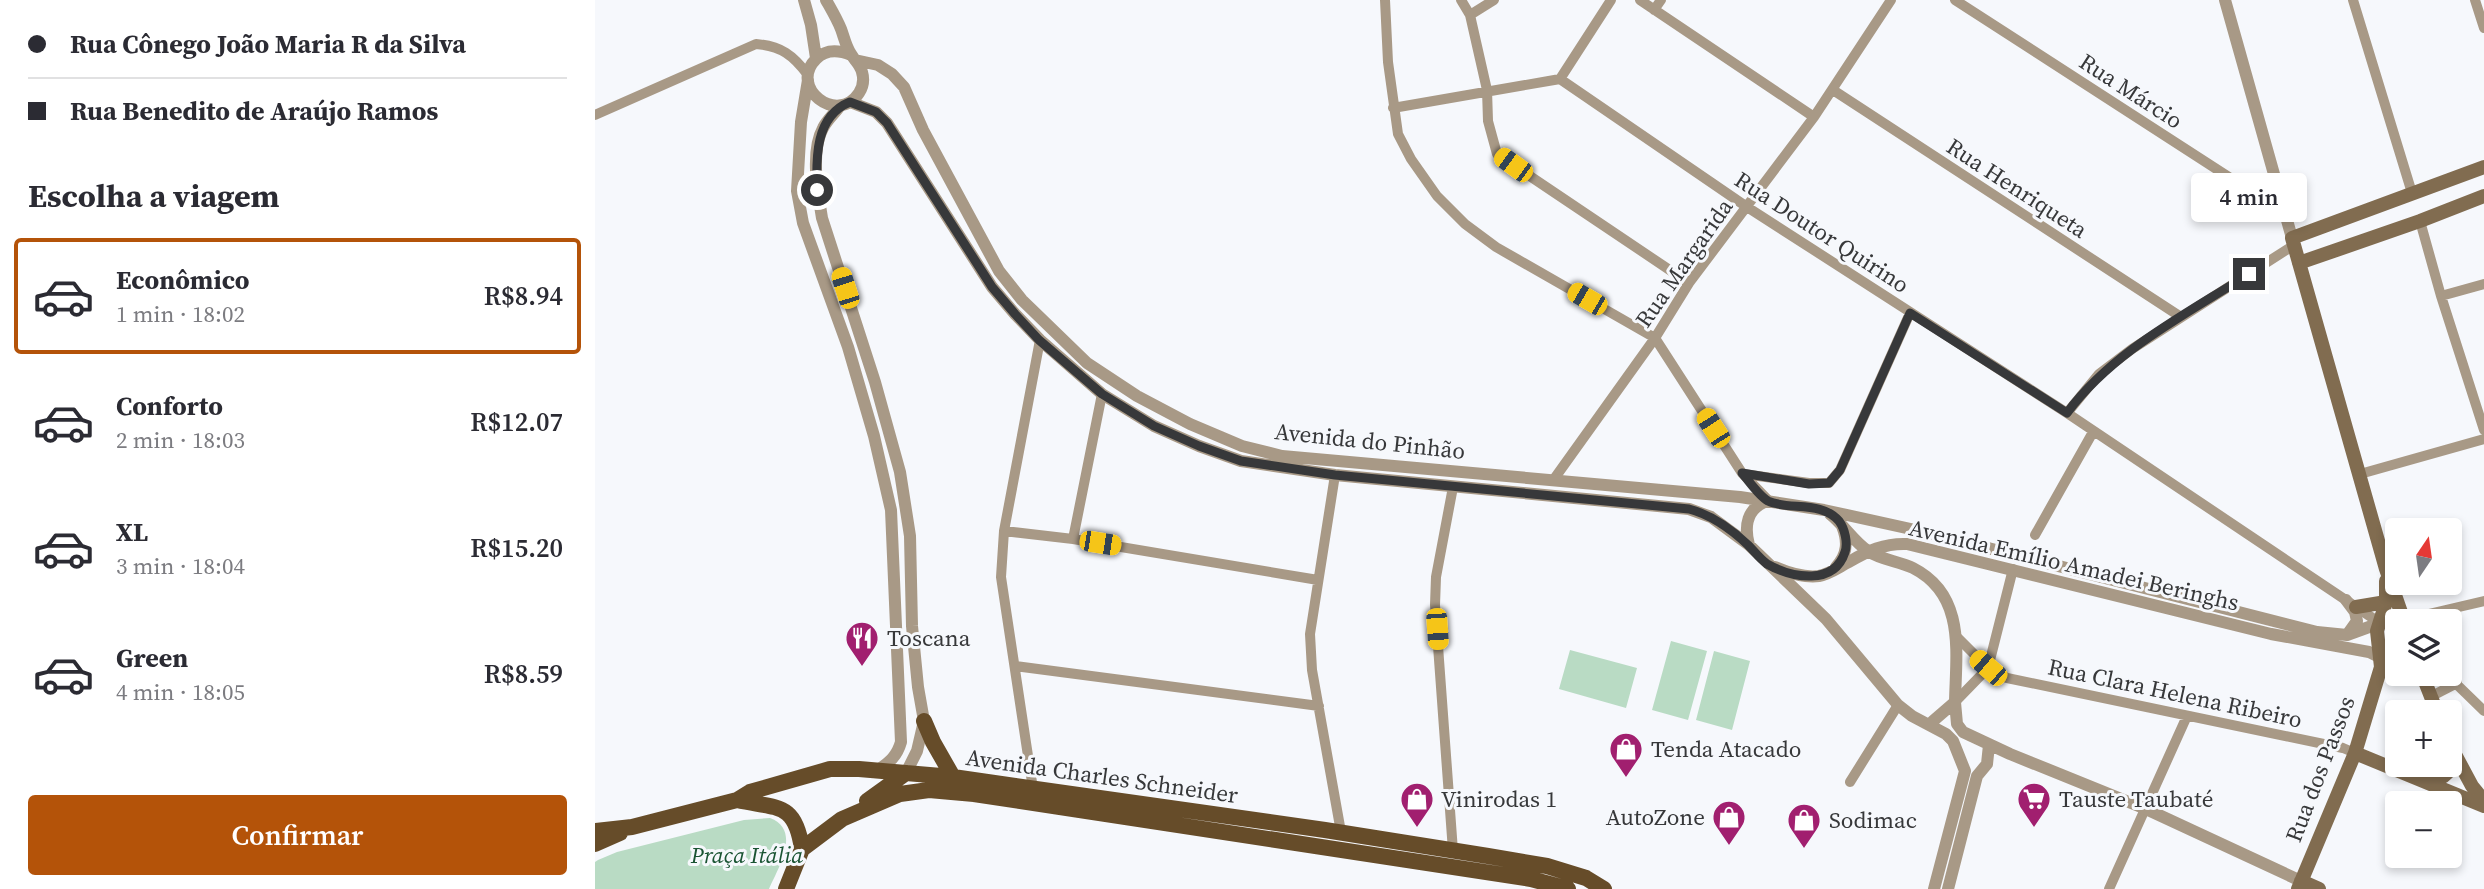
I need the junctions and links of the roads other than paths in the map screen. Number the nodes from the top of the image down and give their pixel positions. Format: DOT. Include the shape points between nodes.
graph roads {
  1 [pos="804,0"];
  2 [pos="825,0"];
  3 [pos="1385,0"];
  4 [pos="1461,0"];
  5 [pos="1494,0"];
  6 [pos="1611,0"];
  7 [pos="1640,0"];
  8 [pos="1661,0"];
  9 [pos="1891,0"];
  10 [pos="1955,0"];
  11 [pos="2225,0"];
  12 [pos="2353,0"];
  13 [pos="2475,0"];
  14 [pos="1654,10"];
  15 [pos="1470,15"];
  16 [pos="2484,28"];
  17 [pos="853,57"];
  18 [pos="816,58"];
  19 [pos="808,77"];
  20 [pos="1560,79"];
  21 [pos="1487,90"];
  22 [pos="1833,90"];
  23 [pos="845,104"];
  24 [pos="1393,108"];
  25 [pos="595,114"];
  26 [pos="1814,117"];
  27 [pos="2484,167"];
  28 [pos="2412,193"];
  29 [pos="2484,196"];
  30 [pos="1747,206"];
  31 [pos="2286,214"];
  32 [pos="2420,221"];
  33 [pos="2293,241"];
  34 [pos="2299,263"];
  35 [pos="1689,283"];
  36 [pos="2484,284"];
  37 [pos="2441,296"];
  38 [pos="1910,313"];
  39 [pos="2181,317"];
  40 [pos="1655,338"];
  41 [pos="1039,340"];
  42 [pos="1102,394"];
  43 [pos="2067,413"];
  44 [pos="2484,430"];
  45 [pos="2093,432"];
  46 [pos="2484,439"];
  47 [pos="1742,473"];
  48 [pos="2360,474"];
  49 [pos="1335,475"];
  50 [pos="1554,479"];
  51 [pos="1453,487"];
  52 [pos="1768,500"];
  53 [pos="1824,510"];
  54 [pos="1840,522"];
  55 [pos="1004,531"];
  56 [pos="2035,536"];
  57 [pos="1073,539"];
  58 [pos="1749,545"];
  59 [pos="1868,551"];
  60 [pos="1765,563"];
  61 [pos="2385,565"];
  62 [pos="2013,569"];
  63 [pos="1831,572"];
  64 [pos="1318,580"];
  65 [pos="2386,595"];
  66 [pos="2484,601"];
  67 [pos="2386,602"];
  68 [pos="2351,603"];
  69 [pos="2452,609"];
  70 [pos="2380,623"];
  71 [pos="2385,623"];
  72 [pos="2347,635"];
  73 [pos="1956,636"];
  74 [pos="2379,657"];
  75 [pos="1015,666"];
  76 [pos="1988,668"];
  77 [pos="2426,686"];
  78 [pos="2451,686"];
  79 [pos="2460,686"];
  80 [pos="918,687"];
  81 [pos="897,688"];
  82 [pos="2430,697"];
  83 [pos="2431,700"];
  84 [pos="1955,702"];
  85 [pos="1898,705"];
  86 [pos="1319,706"];
  87 [pos="2484,711"];
  88 [pos="2187,716"];
  89 [pos="924,721"];
  90 [pos="1932,726"];
  91 [pos="1986,743"];
  92 [pos="2355,753"];
  93 [pos="2462,767"];
  94 [pos="878,770"];
  95 [pos="1965,771"];
  96 [pos="906,773"];
  97 [pos="953,777"];
  98 [pos="2443,777"];
  99 [pos="1850,782"];
  100 [pos="2427,782"];
  101 [pos="1033,789"];
  102 [pos="737,800"];
  103 [pos="2484,804"];
  104 [pos="2146,809"];
  105 [pos="842,819"];
  106 [pos="632,827"];
  107 [pos="595,831"];
  108 [pos="1341,832"];
  109 [pos="595,844"];
  110 [pos="802,849"];
  111 [pos="1454,851"];
  112 [pos="2299,885"];
  113 [pos="786,889"];
  114 [pos="1568,889"];
  115 [pos="1604,889"];
  116 [pos="1934,889"];
  117 [pos="1948,889"];
  118 [pos="2109,889"];
  119 [pos="2319,889"];
  1 -- 18 [label="street"];
  2 -- 17 [label="street"];
  3 -- 24 [label="street"];
  4 -- 15 [label="street"];
  5 -- 15 [label="street"];
  6 -- 20 [label="street"];
  7 -- 14 [label="street"];
  8 -- 14 [label="street"];
  9 -- 22 [label="street, Rua Margarida"];
  10 -- 31 [label="street, Rua Márcio"];
  11 -- 31 [label="street"];
  12 -- 28 [label="street"];
  13 -- 16 [label="street"];
  14 -- 26 [label="street"];
  15 -- 21 [label="street"];
  17 -- 18 [label="street" via="833,51"];
  17 -- 23 [label="street" via="863,79 857,96"];
  17 -- 50 [label="street, Avenida do Pinhão" via="878,65 904,88 982,242 1007,281 1087,363 1137,396 1242,446 1282,456"];
  18 -- 19 [label="street"];
  19 -- 23 [label="street" via="815,97 823,103"];
  19 -- 25 [label="street" via="782,49 756,44"];
  19 -- 81 [label="street" via="797,191 803,223 848,347 891,510"];
  20 -- 21 [label="street"];
  20 -- 30 [label="street, Rua Doutor Quirino"];
  21 -- 24 [label="street"];
  21 -- 35 [label="street" via="1488,121 1497,153"];
  22 -- 26 [label="street, Rua Margarida"];
  22 -- 39 [label="street, Rua Henriqueta"];
  23 -- 41 [label="street" via="876,112 887,123 992,287"];
  23 -- 80 [label="street" via="822,129 816,157 817,190 900,472 910,536"];
  24 -- 40 [label="street" via="1398,134 1411,159 1437,196 1465,224 1496,247"];
  26 -- 30 [label="street, Rua Margarida"];
  27 -- 28 [label="main road"];
  28 -- 33 [label="main road"];
  29 -- 32 [label="main road"];
  30 -- 35 [label="street, Rua Margarida"];
  30 -- 38 [label="street, Rua Doutor Quirino"];
  31 -- 33 [label="street"];
  32 -- 34 [label="main road"];
  32 -- 37 [label="street"];
  33 -- 34 [label="main road"];
  33 -- 39 [label="street"];
  34 -- 48 [label="main road"];
  35 -- 40 [label="street, Rua Margarida"];
  36 -- 37 [label="street"];
  37 -- 44 [label="street"];
  38 -- 43 [label="street, Rua Doutor Quirino"];
  38 -- 47 [label="street" via="1840,470 1829,483"];
  39 -- 43 [label="street" via="2099,374"];
  40 -- 47 [label="street"];
  40 -- 50 [label="street, Rua Margarida"];
  41 -- 42 [label="street"];
  41 -- 55 [label="street"];
  42 -- 49 [label="street" via="1154,426 1241,461"];
  42 -- 57 [label="street"];
  43 -- 45 [label="street, Rua Doutor Quirino"];
  45 -- 56 [label="street"];
  45 -- 68 [label="street, Rua Doutor Quirino"];
  46 -- 48 [label="street"];
  47 -- 52 [label="street"];
  48 -- 61 [label="main road"];
  49 -- 51 [label="street"];
  49 -- 64 [label="street"];
  50 -- 52 [label="street, Avenida do Pinhão"];
  51 -- 58 [label="street" via="1689,509 1711,517"];
  51 -- 111 [label="street" via="1436,577 1436,605"];
  52 -- 53 [label="street"];
  52 -- 58 [label="street" via="1751,512 1746,523"];
  53 -- 54 [label="street"];
  53 -- 72 [label="street" via="2317,632"];
  54 -- 59 [label="street"];
  54 -- 63 [label="street" via="1847,547"];
  55 -- 57 [label="street"];
  55 -- 75 [label="street" via="1001,577"];
  57 -- 64 [label="street"];
  58 -- 60 [label="street"];
  59 -- 62 [label="street, Avenida Emílio Amadei Beringhs" via="1906,544"];
  59 -- 63 [label="street, Avenida Emílio Amadei Beringhs"];
  59 -- 73 [label="street" via="1929,579 1949,602"];
  60 -- 63 [label="street, Avenida Emílio Amadei Beringhs" via="1805,576"];
  60 -- 85 [label="street" via="1826,619"];
  62 -- 74 [label="street, Avenida Emílio Amadei Beringhs"];
  62 -- 76 [label="street"];
  64 -- 86 [label="street" via="1310,634"];
  65 -- 67 [label="main road, Rua dos Passos"];
  66 -- 69 [label="street"];
  67 -- 68 [label="main road"];
  67 -- 70 [label="main road, Rua dos Passos"];
  68 -- 70 [label="street, Rua Doutor Quirino"];
  68 -- 72 [label="street" via="2357,621"];
  70 -- 71 [label="street"];
  70 -- 72 [label="street"];
  70 -- 74 [label="main road, Rua dos Passos"];
  73 -- 76 [label="street"];
  73 -- 84 [label="street"];
  74 -- 92 [label="main road, Rua dos Passos" via="2381,667"];
  75 -- 86 [label="street"];
  75 -- 101 [label="street"];
  76 -- 84 [label="street"];
  76 -- 88 [label="street, Rua Clara Helena Ribeiro" via="2007,678"];
  77 -- 82 [label="main road"];
  78 -- 82 [label="street"];
  79 -- 87 [label="street"];
  80 -- 81 [label="street" via="907,693"];
  80 -- 89 [label="street"];
  81 -- 94 [label="street" via="901,742 891,761"];
  82 -- 83 [label="main road"];
  84 -- 90 [label="street"];
  84 -- 91 [label="street" via="1959,729"];
  85 -- 90 [label="street"];
  85 -- 99 [label="street"];
  86 -- 108 [label="street"];
  88 -- 92 [label="street, Rua Clara Helena Ribeiro"];
  88 -- 104 [label="street"];
  89 -- 96 [label="street"];
  89 -- 97 [label="main road"];
  90 -- 95 [label="street" via="1953,741"];
  91 -- 95 [label="street" via="1968,751"];
  91 -- 104 [label="street"];
  91 -- 117 [label="street" via="1987,764 1977,776"];
  92 -- 100 [label="main road"];
  92 -- 112 [label="main road, Rua dos Passos"];
  93 -- 103 [label="main road"];
  94 -- 96 [label="main road, Avenida Charles Schneider"];
  94 -- 102 [label="main road, Avenida Charles Schneider" via="830,769"];
  95 -- 116 [label="street"];
  96 -- 97 [label="main road, Avenida Charles Schneider"];
  96 -- 105 [label="main road"];
  97 -- 101 [label="main road, Avenida Charles Schneider"];
  98 -- 100 [label="main road"];
  100 -- 103 [label="main road"];
  101 -- 108 [label="main road, Avenida Charles Schneider"];
  102 -- 106 [label="main road, Avenida Charles Schneider"];
  102 -- 110 [label="main road" via="777,807 789,814 799,830"];
  104 -- 112 [label="street"];
  104 -- 118 [label="street"];
  105 -- 110 [label="main road, Avenida Charles Schneider"];
  105 -- 114 [label="main road, Avenida Charles Schneider" via="900,794 929,790 974,794 1531,879"];
  106 -- 107 [label="main road, Avenida Charles Schneider"];
  106 -- 109 [label="main road"];
  108 -- 111 [label="main road, Avenida Charles Schneider"];
  110 -- 113 [label="main road"];
  111 -- 115 [label="main road, Avenida Charles Schneider" via="1547,866"];
  112 -- 119 [label="main road"];
}
